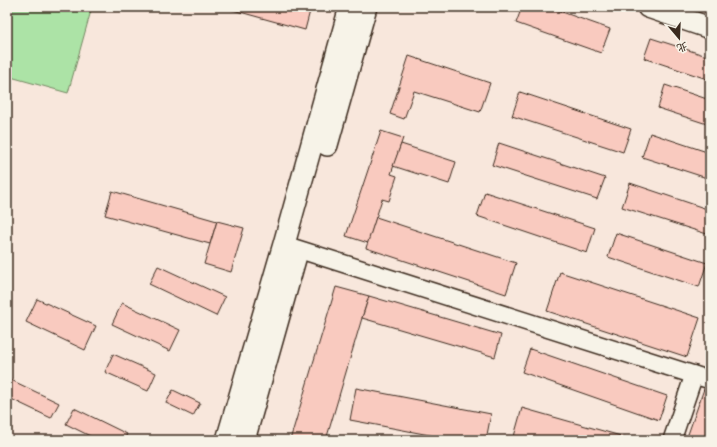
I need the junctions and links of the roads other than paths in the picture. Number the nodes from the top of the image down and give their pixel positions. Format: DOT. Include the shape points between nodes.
graph roads {
  1 [pos="350,7"];
  2 [pos="366,7"];
  3 [pos="648,7"];
  4 [pos="710,28"];
  5 [pos="291,247"];
  6 [pos="702,378"];
  7 [pos="227,440"];
  8 [pos="244,440"];
  9 [pos="672,440"];
  1 -- 5 [label="main road"];
  2 -- 5 [label="main road"];
  3 -- 4 [label="main road"];
  5 -- 6 [label="street"];
  5 -- 7 [label="main road"];
  5 -- 8 [label="main road"];
  6 -- 9 [label="street"];
}
